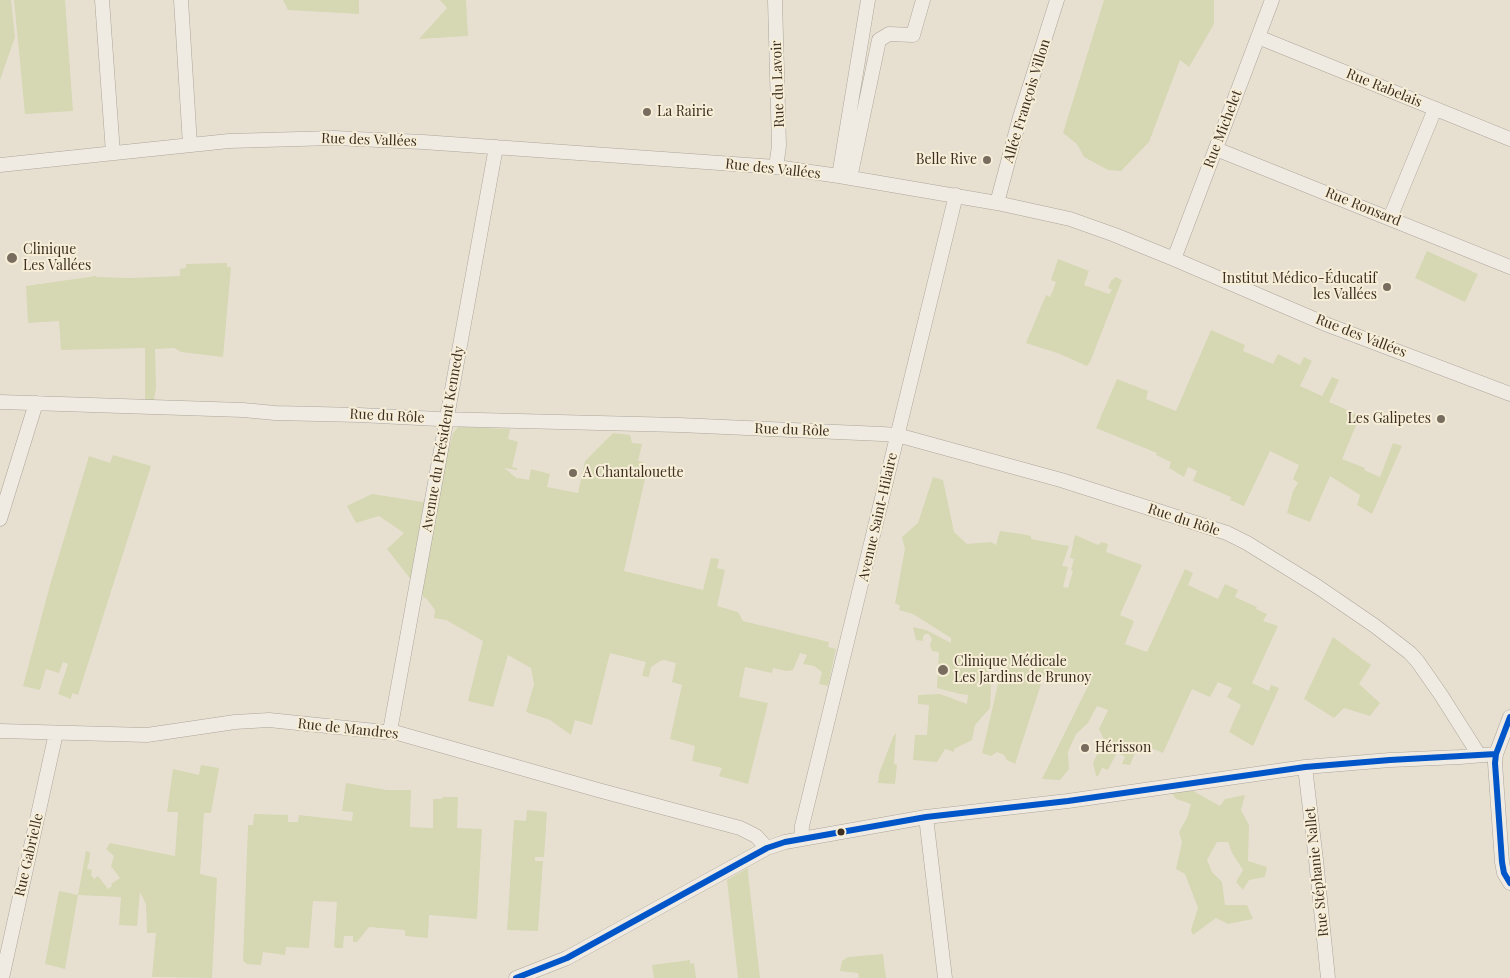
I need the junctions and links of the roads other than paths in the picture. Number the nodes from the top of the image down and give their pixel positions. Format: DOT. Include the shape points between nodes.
graph roads {
  1 [pos="102,0"];
  2 [pos="181,0"];
  3 [pos="775,0"];
  4 [pos="868,0"];
  5 [pos="923,0"];
  6 [pos="1057,0"];
  7 [pos="1272,0"];
  8 [pos="1258,37"];
  9 [pos="1435,109"];
  10 [pos="1510,139"];
  11 [pos="190,145"];
  12 [pos="496,147"];
  13 [pos="1216,149"];
  14 [pos="113,153"];
  15 [pos="0,165"];
  16 [pos="776,167"];
  17 [pos="845,177"];
  18 [pos="956,195"];
  19 [pos="997,203"];
  20 [pos="1390,218"];
  21 [pos="1174,259"];
  22 [pos="1510,267"];
  23 [pos="1510,394"];
  24 [pos="0,402"];
  25 [pos="36,404"];
  26 [pos="447,419"];
  27 [pos="898,436"];
  28 [pos="0,519"];
  29 [pos="1510,717"];
  30 [pos="0,731"];
  31 [pos="390,732"];
  32 [pos="56,733"];
  33 [pos="1496,754"];
  34 [pos="1479,755"];
  35 [pos="1305,767"];
  36 [pos="926,817"];
  37 [pos="801,839"];
  38 [pos="767,848"];
  39 [pos="1510,883"];
  40 [pos="2,978"];
  41 [pos="516,978"];
  42 [pos="945,978"];
  43 [pos="1328,978"];
  1 -- 14 [label="street"];
  2 -- 11 [label="street"];
  3 -- 16 [label="street, Rue du Lavoir" via="779,146"];
  4 -- 17 [label="street"];
  5 -- 17 [label="street" via="913,35 889,34 879,40"];
  6 -- 19 [label="street, Allée François Villon"];
  7 -- 8 [label="street, Rue Michelet"];
  8 -- 9 [label="street, Rue Rabelais"];
  8 -- 13 [label="street, Rue Michelet"];
  9 -- 10 [label="street, Rue Rabelais"];
  9 -- 20 [label="street"];
  11 -- 12 [label="street, Rue des Vallées" via="334,138"];
  11 -- 14 [label="street, Rue des Vallées"];
  12 -- 16 [label="street, Rue des Vallées"];
  12 -- 26 [label="street, Avenue du Président Kennedy"];
  13 -- 20 [label="street, Rue Ronsard"];
  13 -- 21 [label="street, Rue Michelet"];
  14 -- 15 [label="street, Rue des Vallées"];
  16 -- 17 [label="street, Rue des Vallées"];
  17 -- 18 [label="street, Rue des Vallées"];
  18 -- 19 [label="street, Rue des Vallées"];
  18 -- 27 [label="street, Avenue Saint-Hilaire"];
  19 -- 21 [label="street, Rue des Vallées" via="1070,219"];
  20 -- 22 [label="street, Rue Ronsard"];
  21 -- 23 [label="street, Rue des Vallées" via="1328,324"];
  24 -- 25 [label="street, Rue du Rôle"];
  25 -- 26 [label="street, Rue du Rôle"];
  25 -- 28 [label="street"];
  26 -- 27 [label="street, Rue du Rôle" via="679,425"];
  26 -- 31 [label="street, Avenue du Président Kennedy"];
  27 -- 34 [label="street, Rue du Rôle" via="1061,480 1227,533 1247,543 1318,586 1414,657"];
  27 -- 37 [label="street, Avenue Saint-Hilaire"];
  29 -- 33 [label="street"];
  30 -- 32 [label="street, Rue de Mandres"];
  31 -- 32 [label="street, Rue de Mandres" via="269,720 147,735"];
  31 -- 38 [label="street, Rue de Mandres" via="740,828 756,836"];
  32 -- 40 [label="street, Rue Gabrielle"];
  33 -- 34 [label="street"];
  33 -- 39 [label="street" via="1502,862"];
  34 -- 35 [label="street"];
  35 -- 36 [label="street" via="1068,801"];
  35 -- 43 [label="street, Rue Stéphanie Nallet"];
  36 -- 37 [label="street"];
  36 -- 42 [label="street"];
  37 -- 38 [label="street"];
  38 -- 41 [label="street" via="574,955"];
}
